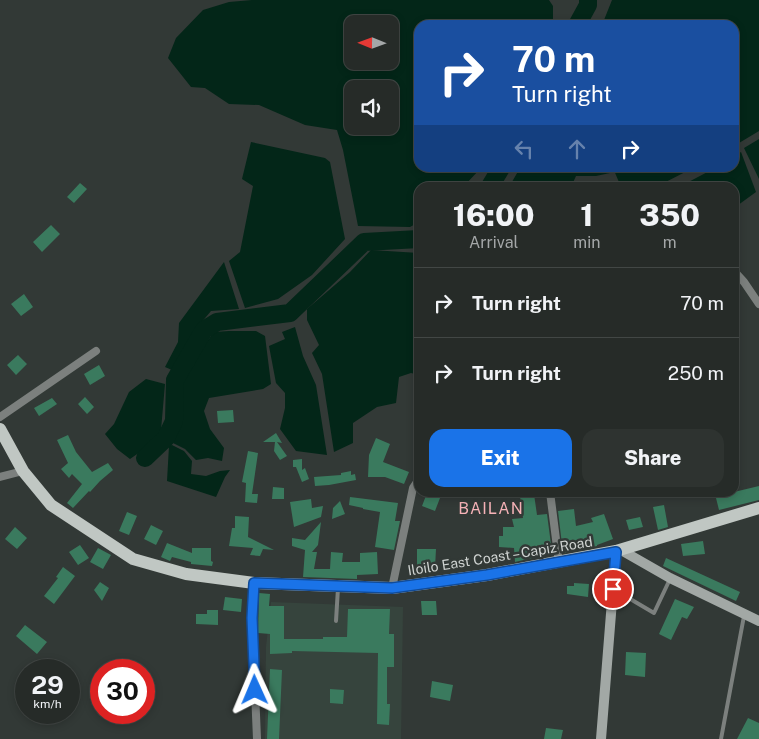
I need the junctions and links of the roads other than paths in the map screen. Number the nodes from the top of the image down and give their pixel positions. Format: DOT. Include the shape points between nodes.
graph roads {
  1 [pos="739,276"];
  2 [pos="759,304"];
  3 [pos="96,351"];
  4 [pos="0,416"];
  5 [pos="0,429"];
  6 [pos="23,471"];
  7 [pos="0,477"];
  8 [pos="414,486"];
  9 [pos="551,497"];
  10 [pos="759,508"];
  11 [pos="618,551"];
  12 [pos="559,563"];
  13 [pos="670,578"];
  14 [pos="254,583"];
  15 [pos="338,586"];
  16 [pos="392,588"];
  17 [pos="613,589"];
  18 [pos="745,614"];
  19 [pos="336,620"];
  20 [pos="759,621"];
  21 [pos="258,739"];
  22 [pos="601,739"];
  23 [pos="721,739"];
  1 -- 2 [label="street"];
  3 -- 4 [label="street"];
  5 -- 6 [label="main road, Iloilo East Coast – Capiz Road"];
  6 -- 7 [label="street"];
  6 -- 14 [label="main road, Iloilo East Coast – Capiz Road" via="51,505 133,559 186,574"];
  8 -- 16 [label="street"];
  9 -- 12 [label="street"];
  10 -- 11 [label="main road, Iloilo East Coast – Capiz Road"];
  11 -- 12 [label="main road, Iloilo East Coast – Capiz Road"];
  11 -- 13 [label="main road"];
  11 -- 17 [label="main road"];
  12 -- 16 [label="main road, Iloilo East Coast – Capiz Road"];
  13 -- 17 [label="lane" via="654,613"];
  13 -- 18 [label="main road"];
  14 -- 15 [label="main road, Iloilo East Coast – Capiz Road"];
  14 -- 21 [label="street" via="252,618"];
  15 -- 16 [label="main road, Iloilo East Coast – Capiz Road"];
  15 -- 19 [label="lane"];
  17 -- 22 [label="main road"];
  18 -- 20 [label="main road"];
  18 -- 23 [label="lane"];
}
